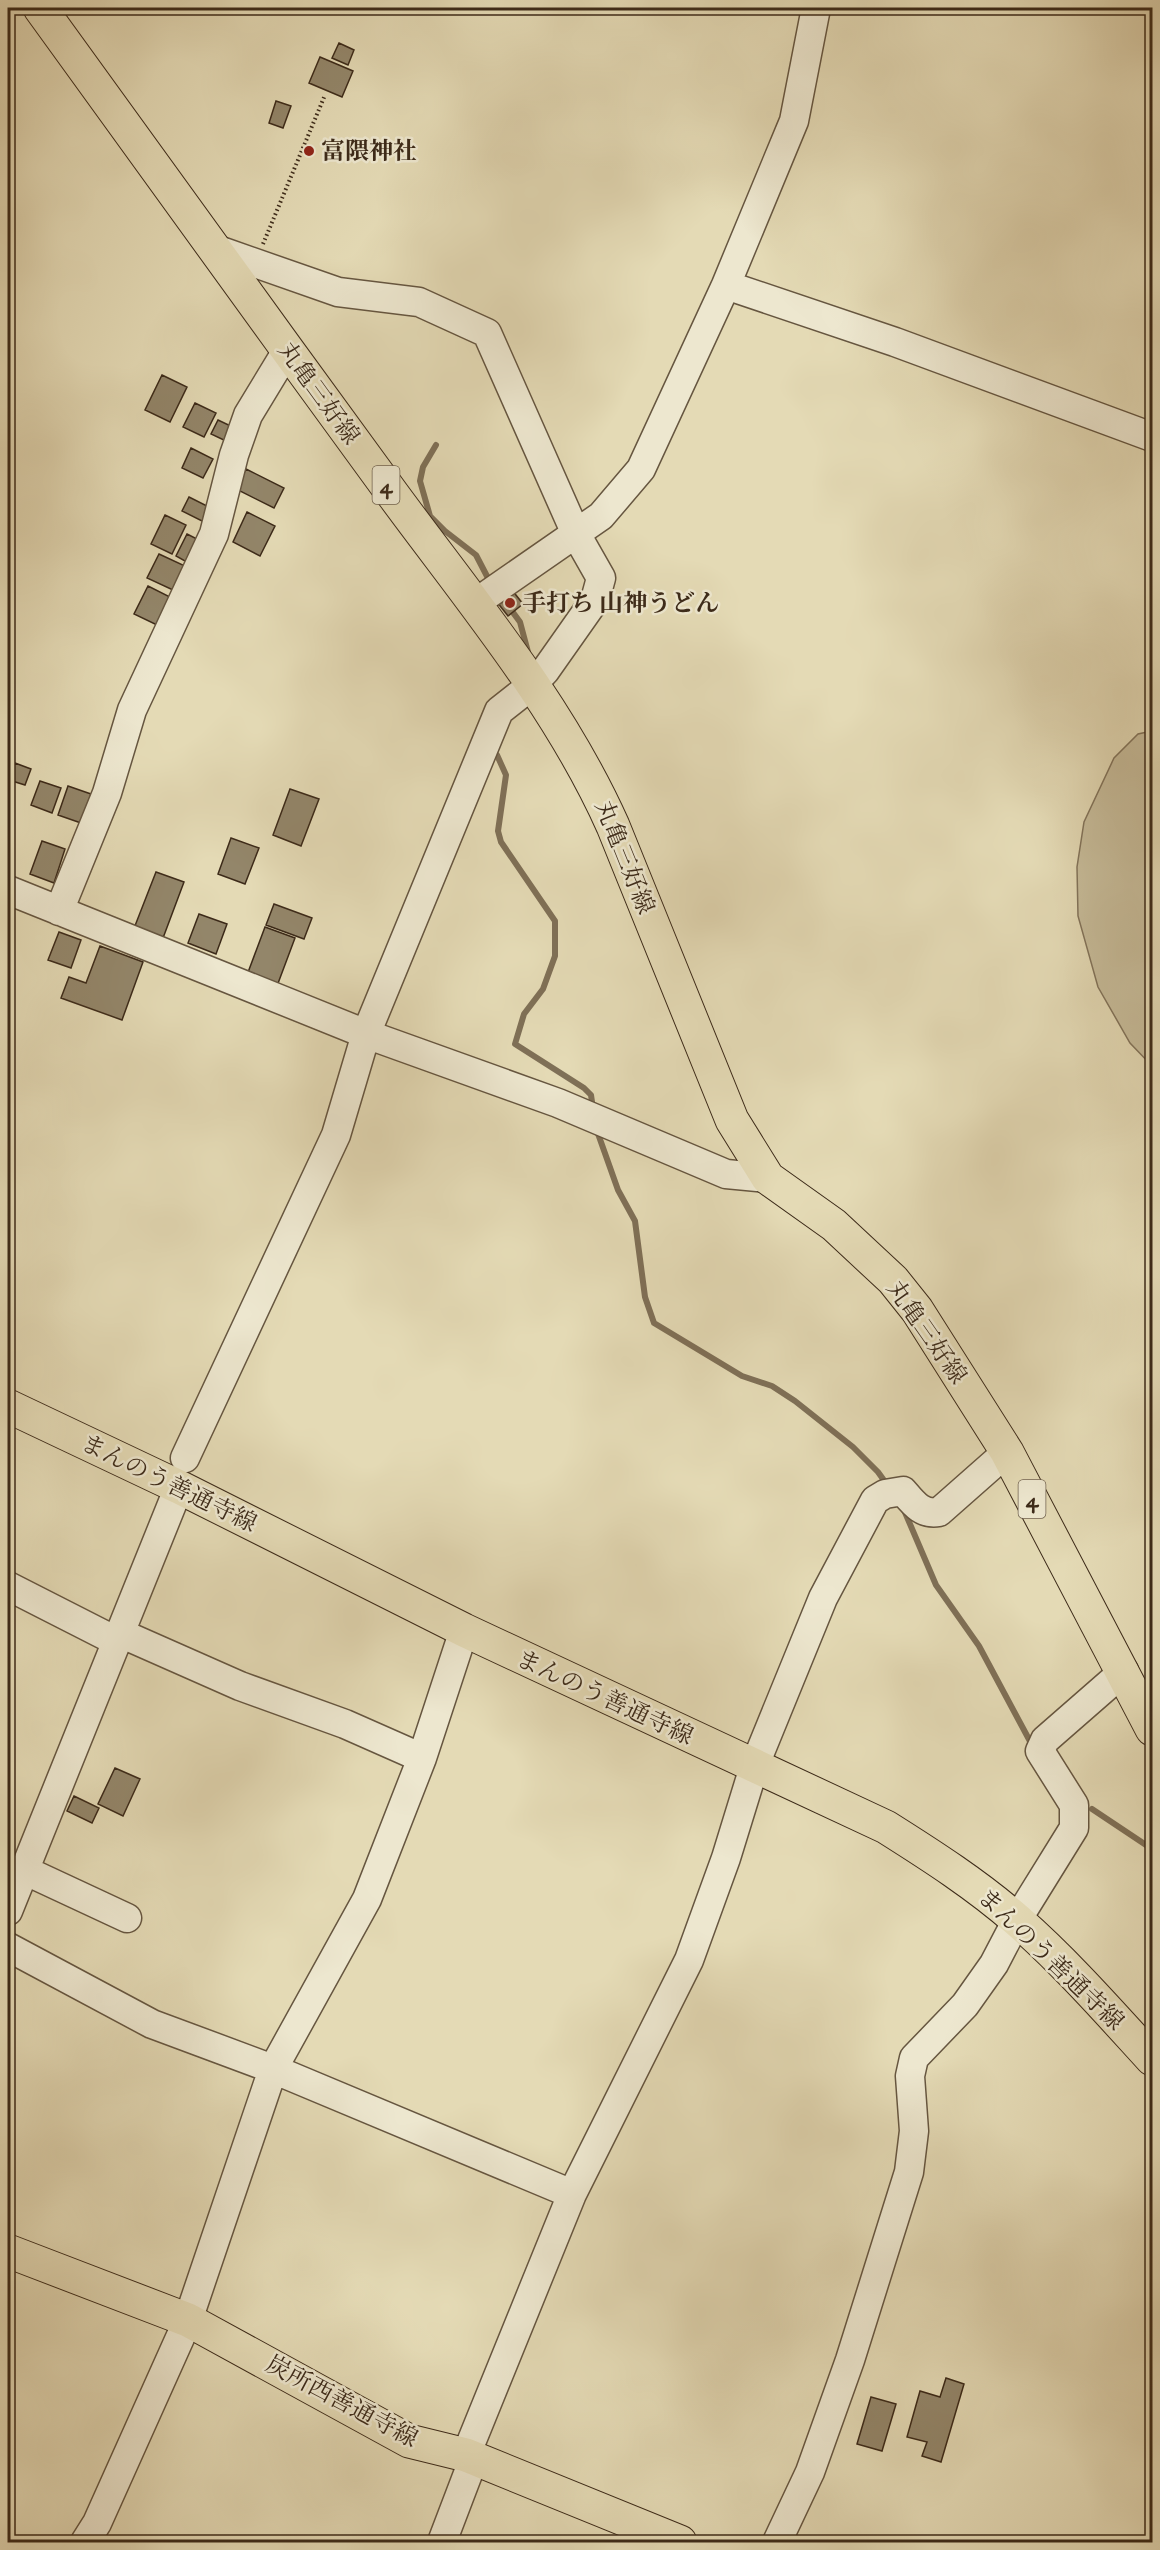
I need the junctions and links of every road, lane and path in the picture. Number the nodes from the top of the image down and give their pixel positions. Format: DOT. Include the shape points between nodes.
graph roads {
  1 [pos="40,8"];
  2 [pos="816,8"];
  3 [pos="325,95"];
  4 [pos="215,249"];
  5 [pos="255,263"];
  6 [pos="726,285"];
  7 [pos="288,349"];
  8 [pos="1152,437"];
  9 [pos="576,534"];
  10 [pos="488,594"];
  11 [pos="532,685"];
  12 [pos="8,890"];
  13 [pos="58,910"];
  14 [pos="366,1034"];
  15 [pos="768,1178"];
  16 [pos="8,1406"];
  17 [pos="1007,1452"];
  18 [pos="182,1472"];
  19 [pos="8,1586"];
  20 [pos="464,1630"];
  21 [pos="118,1637"];
  22 [pos="1124,1671"];
  23 [pos="1152,1729"];
  24 [pos="422,1758"];
  25 [pos="754,1767"];
  26 [pos="24,1870"];
  27 [pos="8,1911"];
  28 [pos="127,1918"];
  29 [pos="1017,1920"];
  30 [pos="8,1947"];
  31 [pos="1152,2059"];
  32 [pos="273,2069"];
  33 [pos="572,2194"];
  34 [pos="8,2251"];
  35 [pos="188,2320"];
  36 [pos="470,2457"];
  37 [pos="85,2542"];
  38 [pos="442,2542"];
  39 [pos="680,2542"];
  40 [pos="777,2542"];
  1 -- 4 [label="main road, 丸亀三好線 / 4"];
  2 -- 6 [label="street" via="794,121"];
  3 -- 5 [label="path"];
  4 -- 5 [label="street"];
  4 -- 7 [label="main road, 丸亀三好線 / 4"];
  5 -- 9 [label="street" via="338,292 418,302 487,333"];
  6 -- 8 [label="street" via="895,342"];
  6 -- 9 [label="street" via="641,469 601,516"];
  7 -- 10 [label="main road, 丸亀三好線 / 4"];
  7 -- 13 [label="street" via="248,415 214,534 132,710 107,793"];
  9 -- 10 [label="street"];
  9 -- 11 [label="street" via="601,578 595,600"];
  10 -- 11 [label="main road, 丸亀三好線 / 4"];
  11 -- 14 [label="street" via="499,711"];
  11 -- 15 [label="main road, 丸亀三好線 / 4" via="592,778 732,1120"];
  12 -- 13 [label="street"];
  13 -- 14 [label="street"];
  14 -- 15 [label="street" via="581,1113 726,1174"];
  14 -- 18 [label="street" via="336,1135"];
  15 -- 17 [label="main road, 丸亀三好線 / 4" via="834,1225 893,1280 917,1310"];
  16 -- 18 [label="main road, まんのう善通寺線"];
  17 -- 22 [label="main road, 丸亀三好線 / 4"];
  17 -- 25 [label="street" via="939,1512 929,1514 903,1491 875,1500 823,1598"];
  18 -- 20 [label="main road, まんのう善通寺線"];
  18 -- 21 [label="street"];
  19 -- 21 [label="street"];
  20 -- 24 [label="street"];
  20 -- 25 [label="main road, まんのう善通寺線"];
  21 -- 24 [label="street" via="345,1724"];
  21 -- 26 [label="street"];
  22 -- 23 [label="main road, 丸亀三好線 / 4"];
  22 -- 29 [label="street" via="1045,1740 1041,1750 1074,1805 1074,1828"];
  24 -- 32 [label="street" via="367,1899"];
  25 -- 29 [label="main road, まんのう善通寺線" via="886,1827 950,1867"];
  25 -- 33 [label="street" via="689,1960"];
  26 -- 27 [label="street"];
  26 -- 28 [label="street"];
  29 -- 31 [label="main road, まんのう善通寺線"];
  29 -- 40 [label="street" via="994,1964 965,2005 914,2058 910,2076 914,2131 909,2172 810,2472"];
  30 -- 32 [label="street" via="152,2024"];
  32 -- 33 [label="street"];
  32 -- 35 [label="street"];
  33 -- 36 [label="street"];
  34 -- 35 [label="main road, 炭所西善通寺線"];
  35 -- 36 [label="main road, 炭所西善通寺線" via="409,2441"];
  35 -- 37 [label="street"];
  36 -- 38 [label="street"];
  36 -- 39 [label="main road, 炭所西善通寺線"];
}
